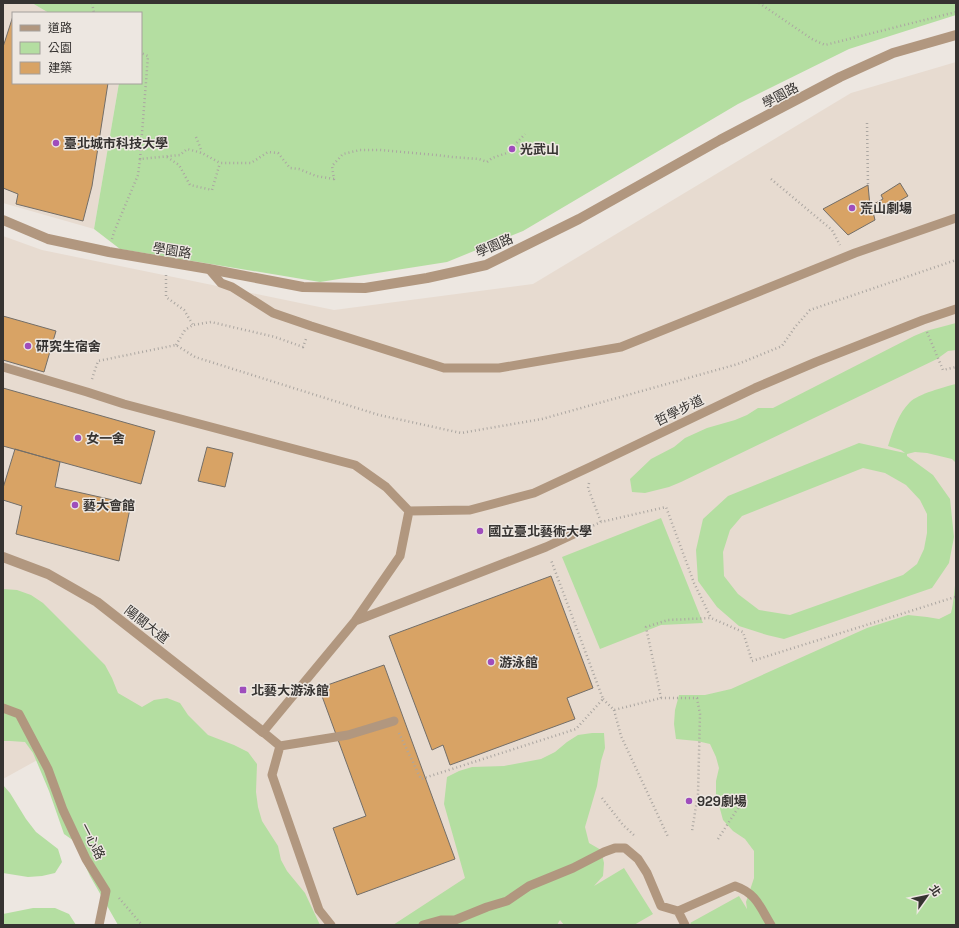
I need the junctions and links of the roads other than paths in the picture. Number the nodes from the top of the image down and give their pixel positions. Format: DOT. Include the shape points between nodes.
graph roads {
  1 [pos="956,35"];
  2 [pos="956,218"];
  3 [pos="3,220"];
  4 [pos="209,269"];
  5 [pos="956,309"];
  6 [pos="3,367"];
  7 [pos="409,511"];
  8 [pos="574,534"];
  9 [pos="3,558"];
  10 [pos="355,621"];
  11 [pos="3,708"];
  12 [pos="394,721"];
  13 [pos="263,732"];
  14 [pos="280,746"];
  15 [pos="678,911"];
  16 [pos="99,925"];
  17 [pos="331,925"];
  18 [pos="423,925"];
  19 [pos="685,925"];
  20 [pos="771,925"];
  1 -- 4 [label="street, 學園路" via="893,53 840,77 720,140 579,219 486,265 365,288 303,287"];
  2 -- 4 [label="lane" via="846,256 621,347 499,368 444,368 311,326 273,313 232,287 221,283"];
  3 -- 4 [label="street, 學園路" via="48,239"];
  5 -- 7 [label="lane, 哲學步道" via="755,388 534,493 470,510"];
  6 -- 7 [label="lane" via="124,404 355,465 386,487"];
  7 -- 10 [label="lane" via="400,556"];
  8 -- 10 [label="lane"];
  9 -- 13 [label="street, 陽關大道" via="48,574 97,602"];
  10 -- 13 [label="lane"];
  11 -- 16 [label="lane, 一心路" via="19,714 48,769 63,810 86,859 106,891"];
  12 -- 14 [label="lane" via="348,735"];
  13 -- 14 [label="lane"];
  14 -- 17 [label="lane" via="272,775 319,910"];
  15 -- 18 [label="lane" via="661,906 638,859 625,848 615,848 529,886 507,901 455,920 441,920"];
  15 -- 19 [label="lane"];
  15 -- 20 [label="lane" via="735,886 756,898"];
}
